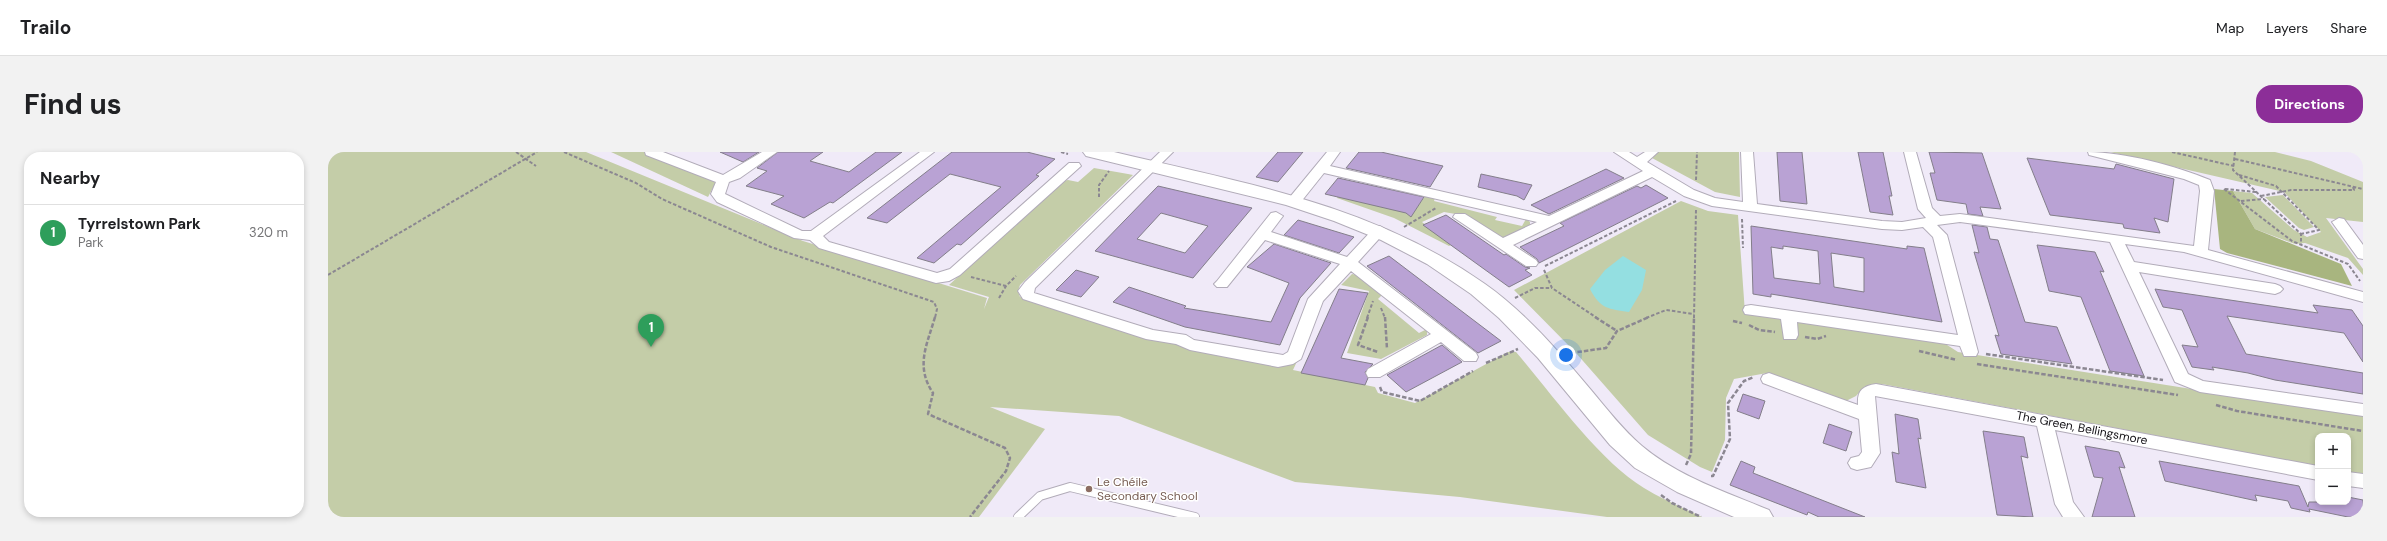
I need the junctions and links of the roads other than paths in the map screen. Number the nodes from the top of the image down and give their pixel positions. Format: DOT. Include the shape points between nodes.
graph roads {
  1 [pos="651,152"];
  2 [pos="771,152"];
  3 [pos="928,152"];
  4 [pos="1092,152"];
  5 [pos="1167,152"];
  6 [pos="1334,152"];
  7 [pos="1620,152"];
  8 [pos="1652,152"];
  9 [pos="1747,152"];
  10 [pos="1910,152"];
  11 [pos="2094,152"];
  12 [pos="1637,162"];
  13 [pos="1074,166"];
  14 [pos="1151,166"];
  15 [pos="1321,168"];
  16 [pos="1653,171"];
  17 [pos="723,180"];
  18 [pos="1295,200"];
  19 [pos="1746,208"];
  20 [pos="1276,216"];
  21 [pos="1460,217"];
  22 [pos="1550,221"];
  23 [pos="1931,222"];
  24 [pos="2339,222"];
  25 [pos="1385,233"];
  26 [pos="1262,234"];
  27 [pos="2348,234"];
  28 [pos="814,236"];
  29 [pos="2363,236"];
  30 [pos="2115,238"];
  31 [pos="1503,244"];
  32 [pos="2200,253"];
  33 [pos="2363,255"];
  34 [pos="1349,262"];
  35 [pos="1532,263"];
  36 [pos="2128,266"];
  37 [pos="1222,284"];
  38 [pos="2275,289"];
  39 [pos="2362,291"];
  40 [pos="1751,310"];
  41 [pos="1788,315"];
  42 [pos="1442,335"];
  43 [pos="1790,335"];
  44 [pos="1475,364"];
  45 [pos="1374,373"];
  46 [pos="1769,379"];
  47 [pos="2363,410"];
  48 [pos="1867,415"];
  49 [pos="2044,421"];
  50 [pos="1857,463"];
  51 [pos="2315,472"];
  52 [pos="2351,479"];
  53 [pos="2363,481"];
  54 [pos="1018,517"];
  55 [pos="1195,517"];
  56 [pos="1760,517"];
  57 [pos="2074,517"];
  1 -- 17 [label="street"];
  2 -- 17 [label="street" via="736,175"];
  3 -- 28 [label="street"];
  4 -- 14 [label="street"];
  5 -- 14 [label="street"];
  6 -- 15 [label="street"];
  7 -- 12 [label="street"];
  8 -- 12 [label="street"];
  9 -- 19 [label="street"];
  10 -- 23 [label="street"];
  11 -- 32 [label="street" via="2200,180 2207,187"];
  12 -- 16 [label="street"];
  13 -- 28 [label="street" via="955,272 944,278 936,278 824,245"];
  14 -- 18 [label="street"];
  14 -- 34 [label="street" via="1030,285 1026,291 1028,296 1152,335 1180,339 1190,345 1278,361 1287,360 1295,355 1316,299"];
  15 -- 18 [label="street"];
  15 -- 22 [label="street"];
  16 -- 19 [label="street" via="1696,199"];
  16 -- 22 [label="street"];
  17 -- 28 [label="street" via="718,194 722,199 799,235"];
  18 -- 25 [label="street"];
  19 -- 23 [label="street" via="1882,225 1902,226"];
  20 -- 26 [label="street"];
  21 -- 31 [label="street"];
  22 -- 31 [label="street"];
  23 -- 30 [label="street" via="1960,218"];
  23 -- 41 [label="street" via="1940,235 1968,355"];
  24 -- 27 [label="street"];
  25 -- 34 [label="street"];
  25 -- 56 [label="street" via="1438,261 1498,306 1536,342 1620,441 1643,461 1683,475"];
  26 -- 34 [label="street"];
  26 -- 37 [label="street"];
  27 -- 29 [label="street"];
  27 -- 33 [label="street"];
  30 -- 32 [label="street" via="2185,248"];
  30 -- 36 [label="street"];
  31 -- 35 [label="street"];
  32 -- 39 [label="street"];
  34 -- 42 [label="street"];
  36 -- 38 [label="street"];
  36 -- 47 [label="street" via="2181,378 2200,386"];
  40 -- 41 [label="street"];
  41 -- 43 [label="street"];
  42 -- 44 [label="street"];
  42 -- 45 [label="street" via="1392,358"];
  46 -- 48 [label="street"];
  48 -- 49 [label="street, The Green, Bellingsmore" via="1866,395 1876,390"];
  48 -- 50 [label="street, The Green, Bellingsmore" via="1871,453 1865,462"];
  49 -- 51 [label="street, The Green, Bellingsmore"];
  49 -- 57 [label="street" via="2064,504"];
  52 -- 53 [label="street"];
  54 -- 55 [label="lane" via="1030,501 1049,490 1070,487"];
}
